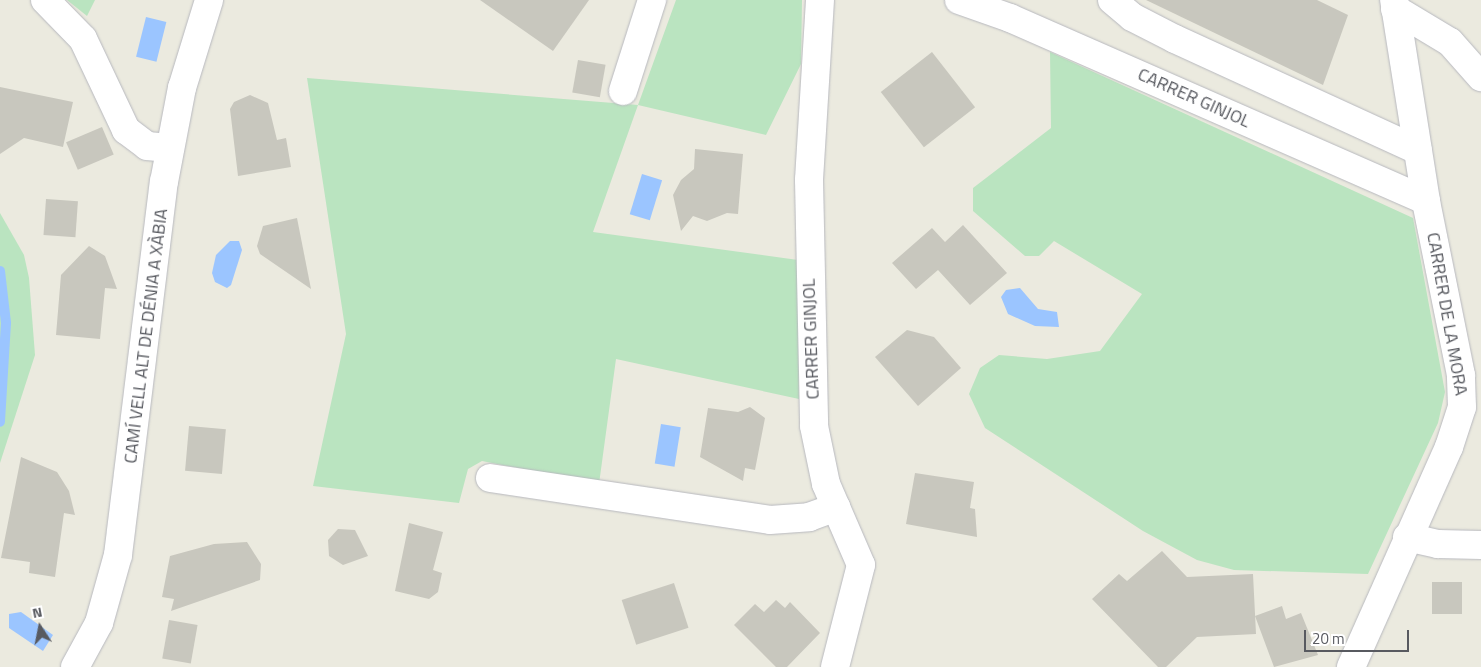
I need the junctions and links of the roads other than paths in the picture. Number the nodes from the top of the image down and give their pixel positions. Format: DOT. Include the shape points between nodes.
graph roads {
  1 [pos="45,0"];
  2 [pos="208,0"];
  3 [pos="652,0"];
  4 [pos="820,0"];
  5 [pos="958,0"];
  6 [pos="1112,0"];
  7 [pos="1394,5"];
  8 [pos="1481,77"];
  9 [pos="623,91"];
  10 [pos="170,148"];
  11 [pos="1418,150"];
  12 [pos="1426,201"];
  13 [pos="490,478"];
  14 [pos="836,507"];
  15 [pos="1407,537"];
  16 [pos="1481,544"];
  17 [pos="75,667"];
  18 [pos="835,667"];
  19 [pos="1351,667"];
  1 -- 10 [label="street" via="83,39 126,130 147,146"];
  2 -- 10 [label="street, CAMÍ VELL ALT DE DÉNIA A XÀBIA" via="182,88"];
  3 -- 9 [label="street"];
  4 -- 14 [label="street, CARRER GINJOL" via="809,180 808,264 814,426 820,464"];
  5 -- 12 [label="street, CARRER GINJOL" via="1028,26"];
  6 -- 11 [label="street" via="1132,17 1175,39"];
  7 -- 8 [label="street" via="1450,42"];
  7 -- 11 [label="street, CARRER DE LA MORA"];
  10 -- 17 [label="street, CAMÍ VELL ALT DE DÉNIA A XÀBIA" via="118,555 99,624"];
  11 -- 12 [label="street, CARRER DE LA MORA"];
  12 -- 15 [label="street, CARRER DE LA MORA" via="1463,393 1460,421"];
  13 -- 14 [label="street" via="770,520 810,517"];
  14 -- 18 [label="street, CARRER GINJOL" via="861,564 861,575"];
  15 -- 16 [label="street" via="1438,544"];
  15 -- 19 [label="street, CARRER DE LA MORA"];
}
